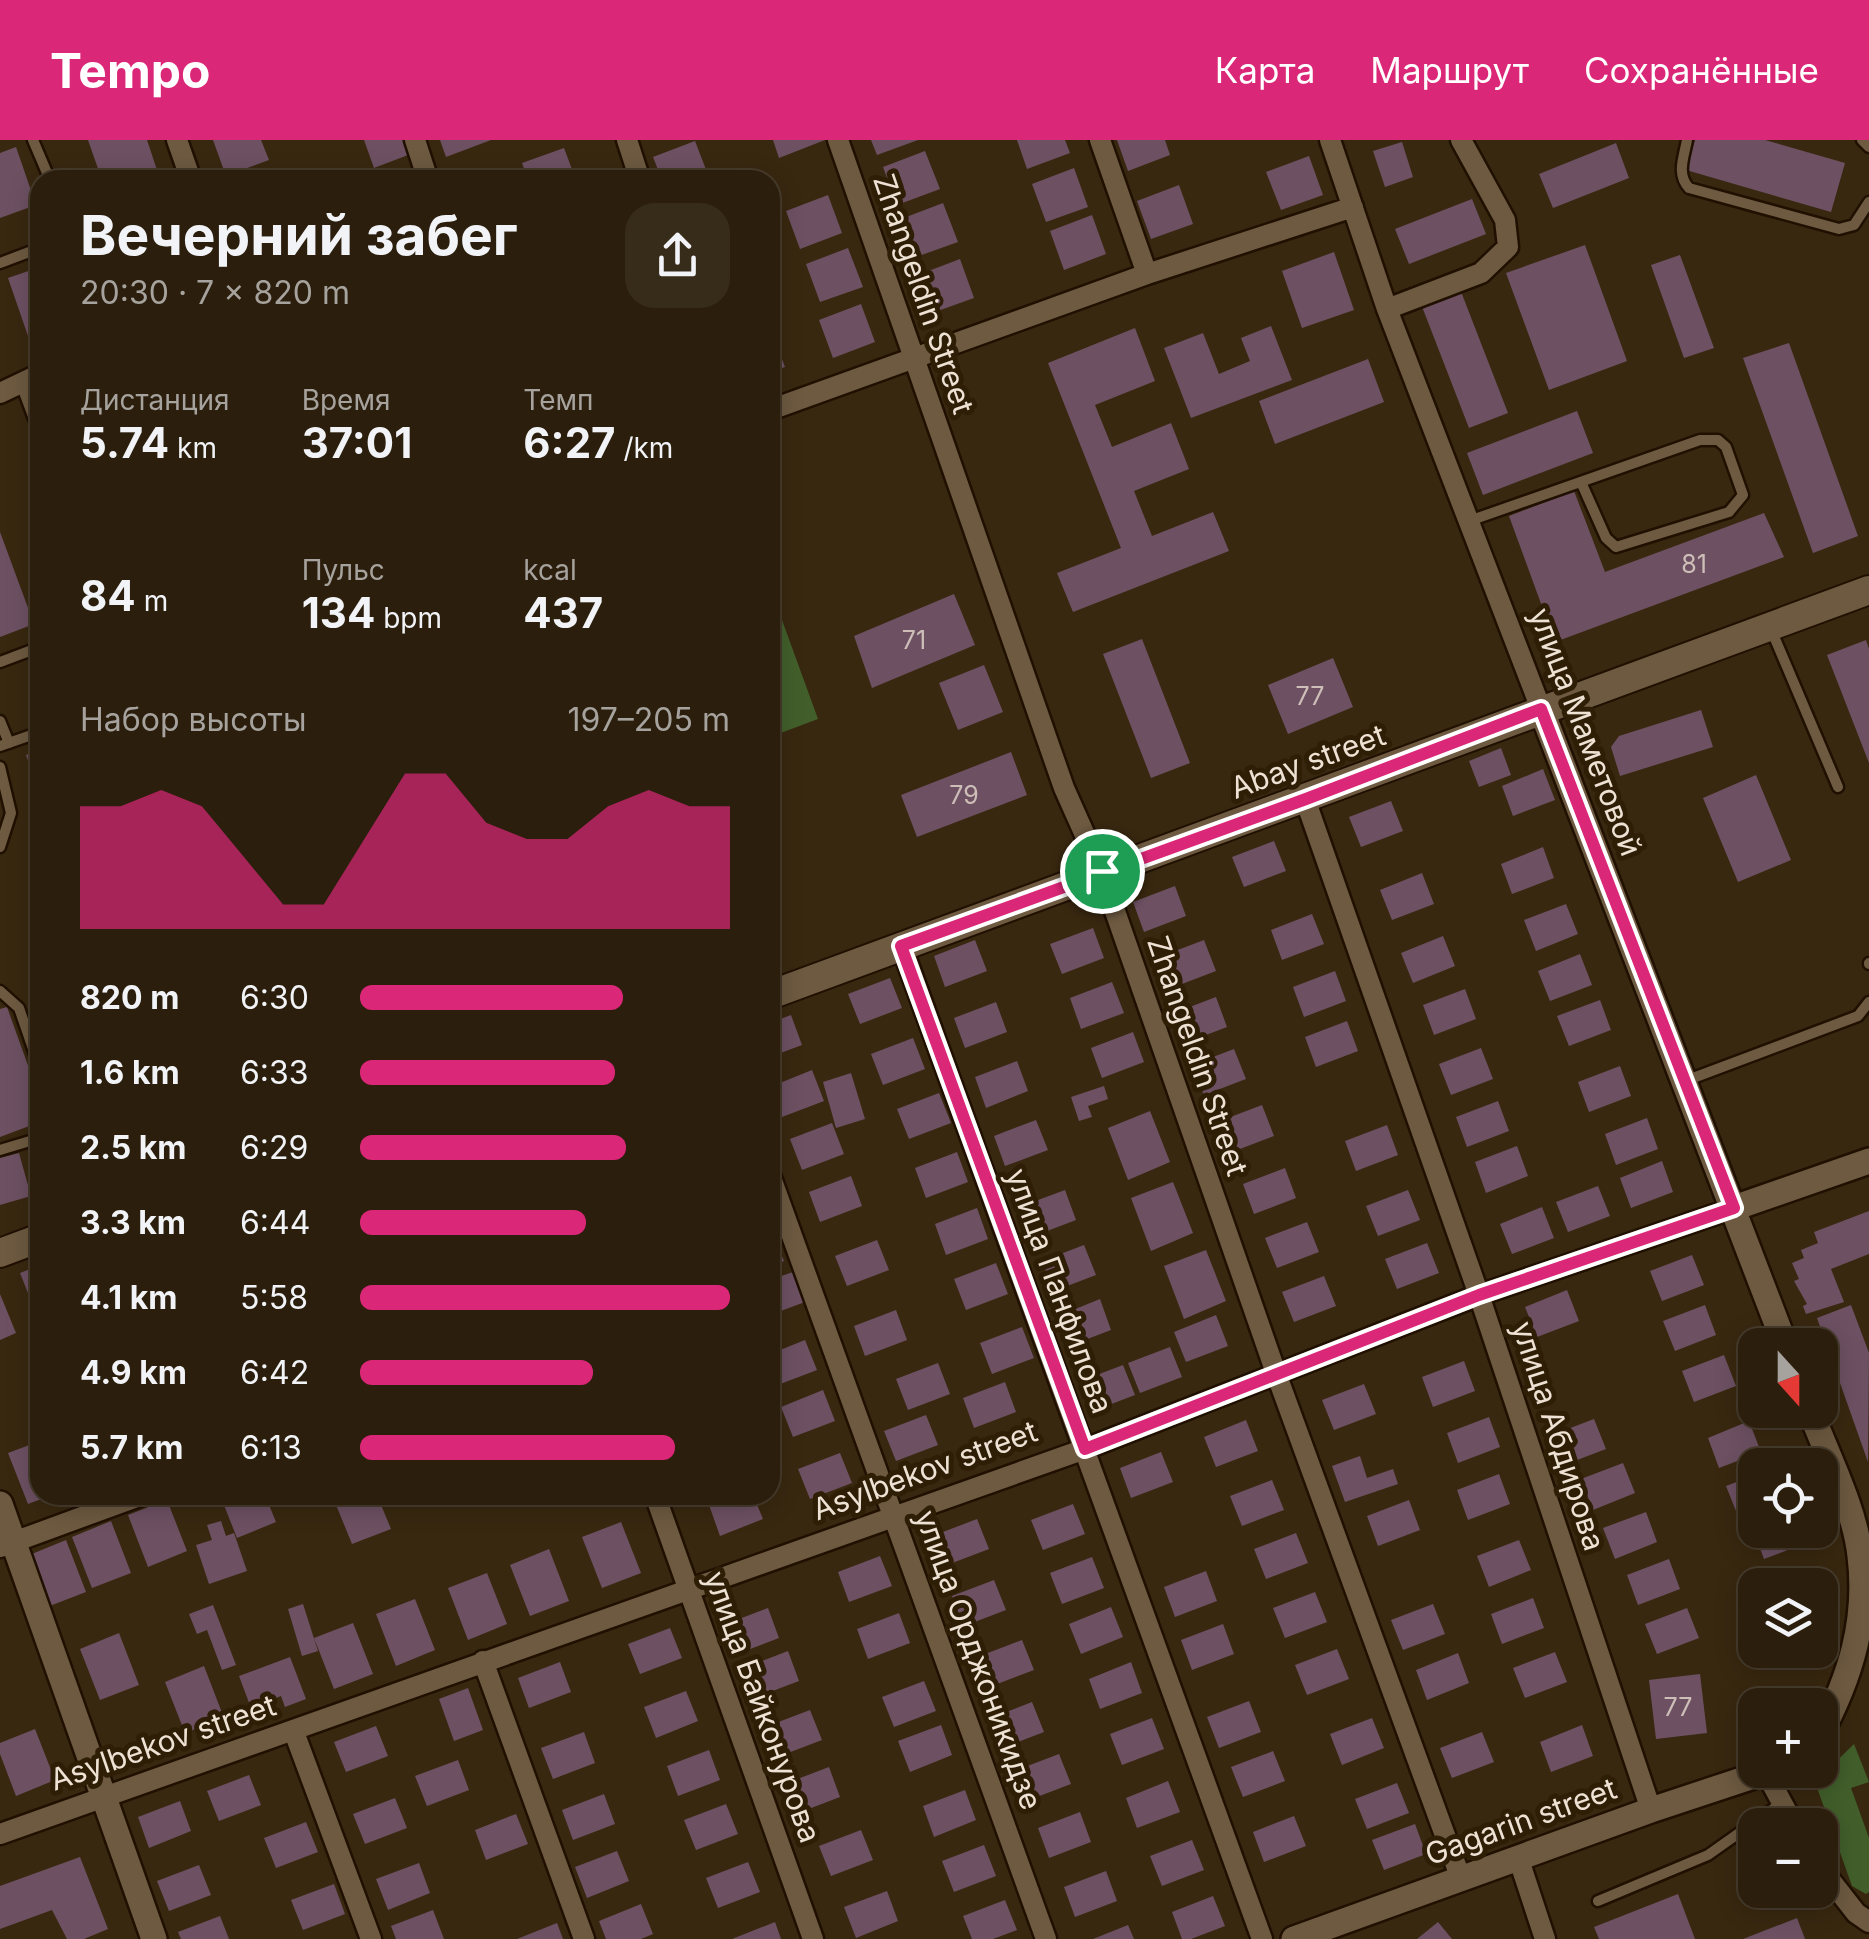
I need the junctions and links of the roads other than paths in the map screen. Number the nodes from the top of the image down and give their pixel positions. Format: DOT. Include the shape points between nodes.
graph roads {
  1 [pos="33,140"];
  2 [pos="176,140"];
  3 [pos="415,140"];
  4 [pos="627,140"];
  5 [pos="838,140"];
  6 [pos="1100,140"];
  7 [pos="1330,140"];
  8 [pos="1461,140"];
  9 [pos="1687,140"];
  10 [pos="1862,140"];
  11 [pos="1869,147"];
  12 [pos="46,170"];
  13 [pos="187,170"];
  14 [pos="425,170"];
  15 [pos="637,170"];
  16 [pos="1869,202"];
  17 [pos="1353,207"];
  18 [pos="30,252"];
  19 [pos="0,263"];
  20 [pos="1147,274"];
  21 [pos="1388,309"];
  22 [pos="914,359"];
  23 [pos="30,379"];
  24 [pos="0,392"];
  25 [pos="780,406"];
  26 [pos="1582,482"];
  27 [pos="1469,522"];
  28 [pos="1869,590"];
  29 [pos="1770,626"];
  30 [pos="30,651"];
  31 [pos="0,662"];
  32 [pos="1541,709"];
  33 [pos="0,722"];
  34 [pos="30,736"];
  35 [pos="4,745"];
  36 [pos="0,767"];
  37 [pos="1838,787"];
  38 [pos="1306,799"];
  39 [pos="0,848"];
  40 [pos="1102,871"];
  41 [pos="901,946"];
  42 [pos="0,991"];
  43 [pos="780,991"];
  44 [pos="1869,1002"];
  45 [pos="30,1040"];
  46 [pos="1685,1081"];
  47 [pos="30,1141"];
  48 [pos="0,1150"];
  49 [pos="1869,1161"];
  50 [pos="780,1203"];
  51 [pos="1734,1208"];
  52 [pos="30,1242"];
  53 [pos="0,1253"];
  54 [pos="1479,1295"];
  55 [pos="1779,1328"];
  56 [pos="1276,1372"];
  57 [pos="1817,1428"];
  58 [pos="1085,1449"];
  59 [pos="0,1504"];
  60 [pos="114,1505"];
  61 [pos="658,1505"];
  62 [pos="894,1516"];
  63 [pos="7,1544"];
  64 [pos="688,1590"];
  65 [pos="1864,1610"];
  66 [pos="484,1661"];
  67 [pos="1838,1701"];
  68 [pos="294,1732"];
  69 [pos="1738,1781"];
  70 [pos="1775,1788"];
  71 [pos="104,1798"];
  72 [pos="1780,1804"];
  73 [pos="1783,1808"];
  74 [pos="1651,1810"];
  75 [pos="0,1834"];
  76 [pos="1518,1857"];
  77 [pos="1461,1878"];
  78 [pos="1838,1890"];
  79 [pos="1598,1901"];
  80 [pos="1869,1922"];
  81 [pos="154,1939"];
  82 [pos="371,1939"];
  83 [pos="584,1939"];
  84 [pos="814,1939"];
  85 [pos="1046,1939"];
  86 [pos="1262,1939"];
  87 [pos="1294,1939"];
  88 [pos="1545,1939"];
  1 -- 12 [label="lane"];
  2 -- 13 [label="street"];
  3 -- 14 [label="street"];
  4 -- 15 [label="street"];
  5 -- 22 [label="street, Zhangeldin Street"];
  6 -- 20 [label="street"];
  7 -- 17 [label="street, улица Маметовой"];
  8 -- 21 [label="street" via="1505,220 1508,246 1481,273"];
  9 -- 16 [label="lane" via="1681,177 1689,188 1840,229 1854,224"];
  10 -- 11 [label="lane"];
  17 -- 20 [label="street"];
  17 -- 21 [label="street, улица Маметовой"];
  18 -- 19 [label="lane"];
  20 -- 22 [label="street"];
  21 -- 27 [label="street, улица Маметовой"];
  22 -- 25 [label="street"];
  22 -- 40 [label="street, Zhangeldin Street" via="1064,788"];
  23 -- 24 [label="street"];
  26 -- 26 [label="lane" via="1718,440 1742,495 1728,512 1616,547"];
  26 -- 27 [label="lane"];
  27 -- 32 [label="street, улица Маметовой"];
  28 -- 29 [label="main road, Abay street"];
  29 -- 32 [label="main road, Abay street"];
  29 -- 37 [label="lane"];
  30 -- 31 [label="lane"];
  32 -- 38 [label="main road, Abay street"];
  32 -- 46 [label="street, улица Маметовой"];
  33 -- 35 [label="lane"];
  34 -- 35 [label="lane"];
  36 -- 39 [label="lane" via="11,813"];
  38 -- 40 [label="main road, Abay street"];
  38 -- 54 [label="street, улица Абдирова"];
  40 -- 41 [label="main road, Abay street"];
  40 -- 56 [label="street, Zhangeldin Street"];
  41 -- 43 [label="main road, Abay street"];
  41 -- 58 [label="street, улица Панфилова"];
  42 -- 45 [label="lane" via="19,1008"];
  44 -- 46 [label="lane" via="1858,1016"];
  46 -- 51 [label="street, улица Маметовой"];
  47 -- 48 [label="lane"];
  49 -- 51 [label="street, Asylbekov street"];
  50 -- 62 [label="street, улица Орджоникидзе"];
  51 -- 54 [label="street, Asylbekov street"];
  51 -- 55 [label="street, улица Маметовой"];
  52 -- 53 [label="main road"];
  54 -- 56 [label="street, Asylbekov street"];
  54 -- 74 [label="street, улица Абдирова"];
  56 -- 58 [label="street, Asylbekov street"];
  56 -- 77 [label="street, Zhangeldin Street"];
  57 -- 65 [label="street" via="1853,1526"];
  58 -- 62 [label="street, Asylbekov street"];
  58 -- 86 [label="street, улица Панфилова"];
  59 -- 63 [label="street"];
  60 -- 63 [label="street"];
  61 -- 64 [label="street, улица Байконурова"];
  62 -- 64 [label="street, Asylbekov street"];
  62 -- 85 [label="street, улица Орджоникидзе"];
  63 -- 71 [label="street"];
  64 -- 66 [label="street, Asylbekov street"];
  64 -- 84 [label="street, улица Байконурова"];
  65 -- 67 [label="street"];
  66 -- 68 [label="street, Asylbekov street"];
  66 -- 83 [label="street"];
  68 -- 71 [label="street, Asylbekov street"];
  68 -- 82 [label="street"];
  69 -- 74 [label="street, Gagarin street"];
  70 -- 72 [label="street"];
  71 -- 75 [label="street, Asylbekov street"];
  71 -- 81 [label="street"];
  72 -- 73 [label="street"];
  72 -- 79 [label="lane" via="1708,1855"];
  74 -- 76 [label="street, Gagarin street"];
  76 -- 77 [label="street, Gagarin street"];
  76 -- 88 [label="street"];
  77 -- 87 [label="street, Gagarin street"];
  78 -- 80 [label="street"];
}
